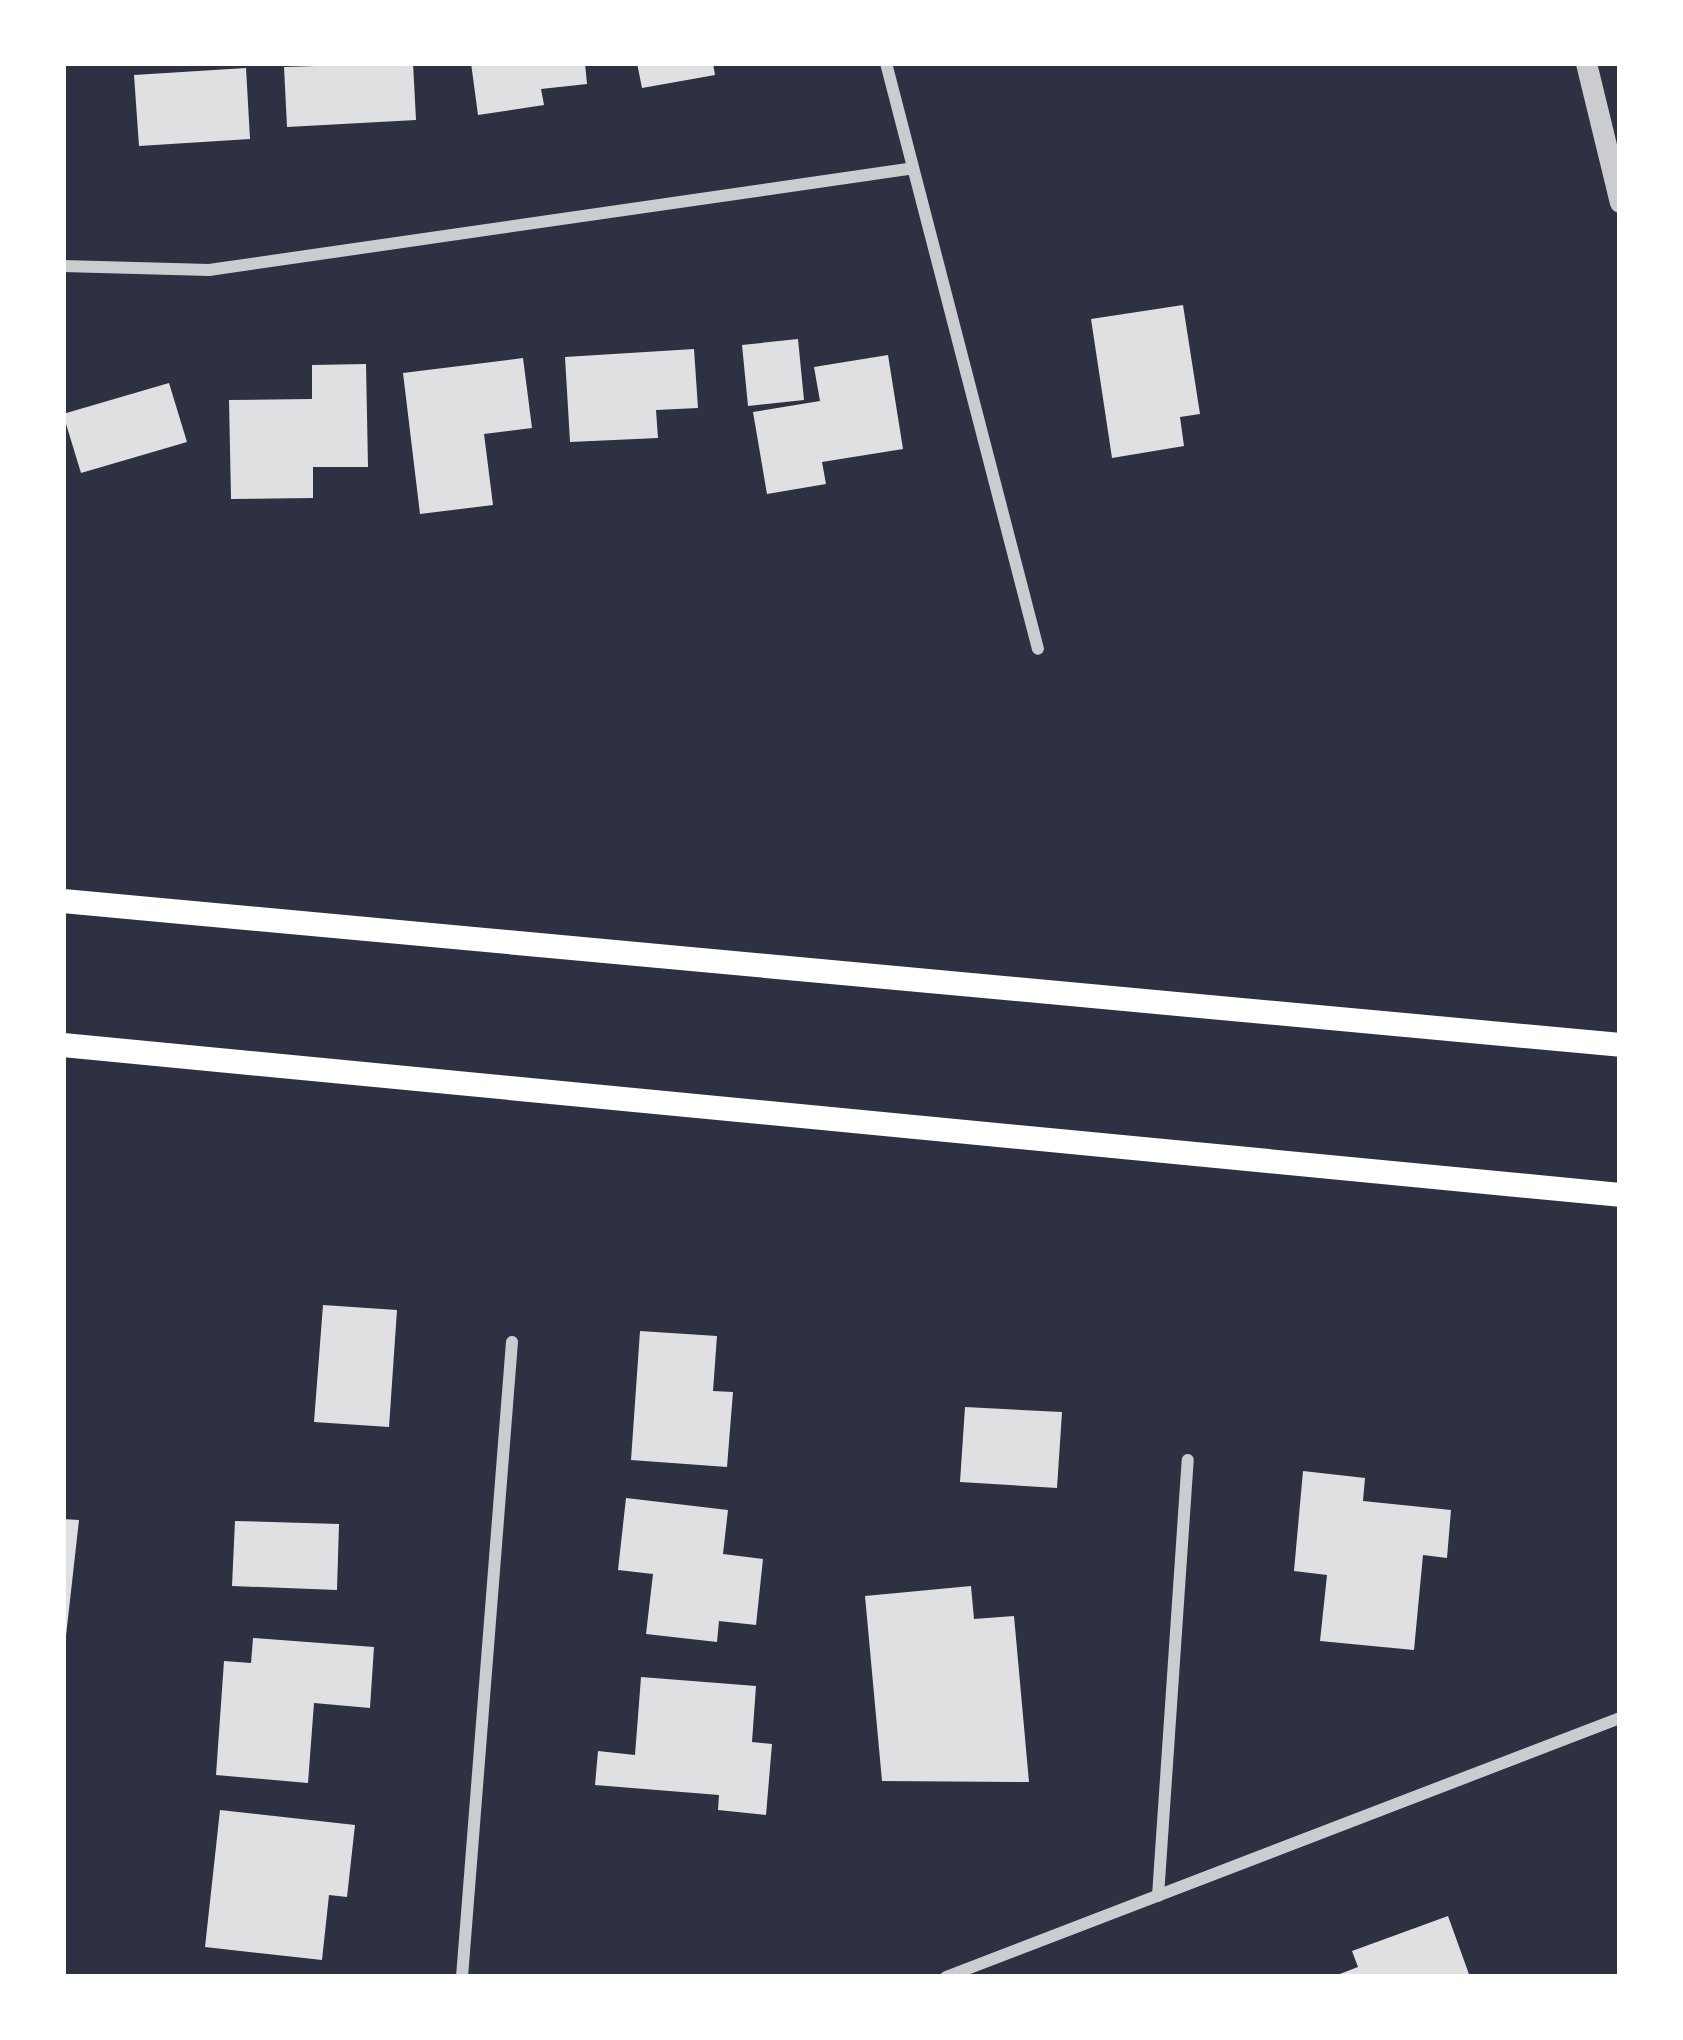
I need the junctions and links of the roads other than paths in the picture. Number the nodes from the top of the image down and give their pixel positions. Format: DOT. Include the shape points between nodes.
graph roads {
  1 [pos="886,63"];
  2 [pos="1586,63"];
  3 [pos="908,169"];
  4 [pos="1620,202"];
  5 [pos="63,266"];
  6 [pos="1038,650"];
  7 [pos="63,901"];
  8 [pos="63,1045"];
  9 [pos="1620,1045"];
  10 [pos="1620,1196"];
  11 [pos="512,1342"];
  12 [pos="1188,1460"];
  13 [pos="1620,1718"];
  14 [pos="1158,1896"];
  15 [pos="462,1977"];
  16 [pos="946,1977"];
  1 -- 3 [label="street"];
  2 -- 4 [label="street"];
  3 -- 5 [label="street" via="209,270"];
  3 -- 6 [label="street"];
  7 -- 9 [label="main road"];
  8 -- 10 [label="main road"];
  11 -- 15 [label="street"];
  12 -- 14 [label="street"];
  13 -- 14 [label="street"];
  14 -- 16 [label="street"];
}
